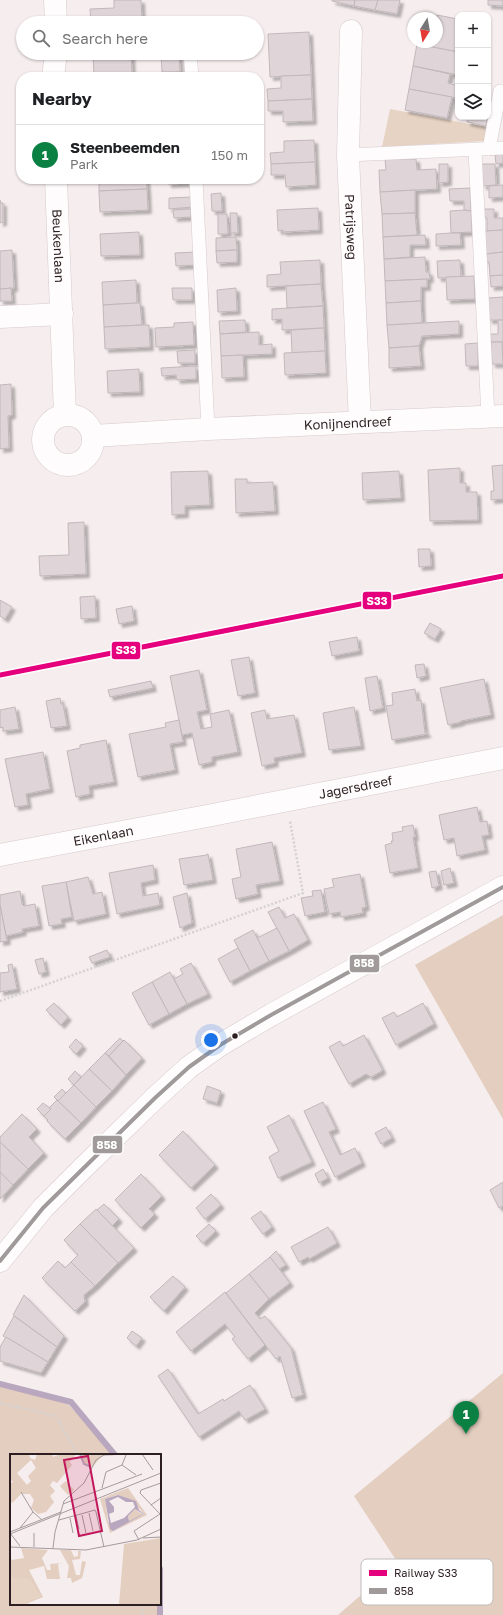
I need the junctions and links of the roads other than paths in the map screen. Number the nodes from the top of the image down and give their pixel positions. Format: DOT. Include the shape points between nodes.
graph roads {
  1 [pos="55,0"];
  2 [pos="56,16"];
  3 [pos="351,31"];
  4 [pos="55,60"];
  5 [pos="191,60"];
  6 [pos="54,72"];
  7 [pos="192,72"];
  8 [pos="500,91"];
  9 [pos="503,148"];
  10 [pos="489,149"];
  11 [pos="475,150"];
  12 [pos="348,155"];
  13 [pos="56,184"];
  14 [pos="196,184"];
  15 [pos="62,314"];
  16 [pos="0,317"];
  17 [pos="65,415"];
  18 [pos="495,417"];
  19 [pos="360,422"];
  20 [pos="208,429"];
  21 [pos="93,436"];
  22 [pos="503,758"];
  23 [pos="207,816"];
  24 [pos="0,855"];
  25 [pos="503,887"];
  26 [pos="0,1261"];
  1 -- 2 [label="street"];
  3 -- 12 [label="street, Patrijsweg"];
  4 -- 6 [label="street"];
  5 -- 7 [label="lane"];
  8 -- 10 [label="lane"];
  9 -- 10 [label="lane"];
  10 -- 11 [label="lane"];
  11 -- 12 [label="lane"];
  11 -- 18 [label="lane, Konijnendreef"];
  12 -- 19 [label="street, Patrijsweg"];
  13 -- 15 [label="street, Beukenlaan"];
  14 -- 20 [label="lane"];
  15 -- 16 [label="street"];
  15 -- 17 [label="street, Beukenlaan"];
  17 -- 21 [label="street" via="81,419 87,424"];
  17 -- 21 [label="street" via="51,422 44,435 46,451 56,462 79,462 85,458 90,452"];
  18 -- 19 [label="street, Konijnendreef"];
  19 -- 20 [label="street, Konijnendreef"];
  20 -- 21 [label="street"];
  22 -- 23 [label="street, Jagersdreef"];
  23 -- 24 [label="street, Eikenlaan"];
  25 -- 26 [label="street" via="271,1015 189,1067 43,1208"];
}
